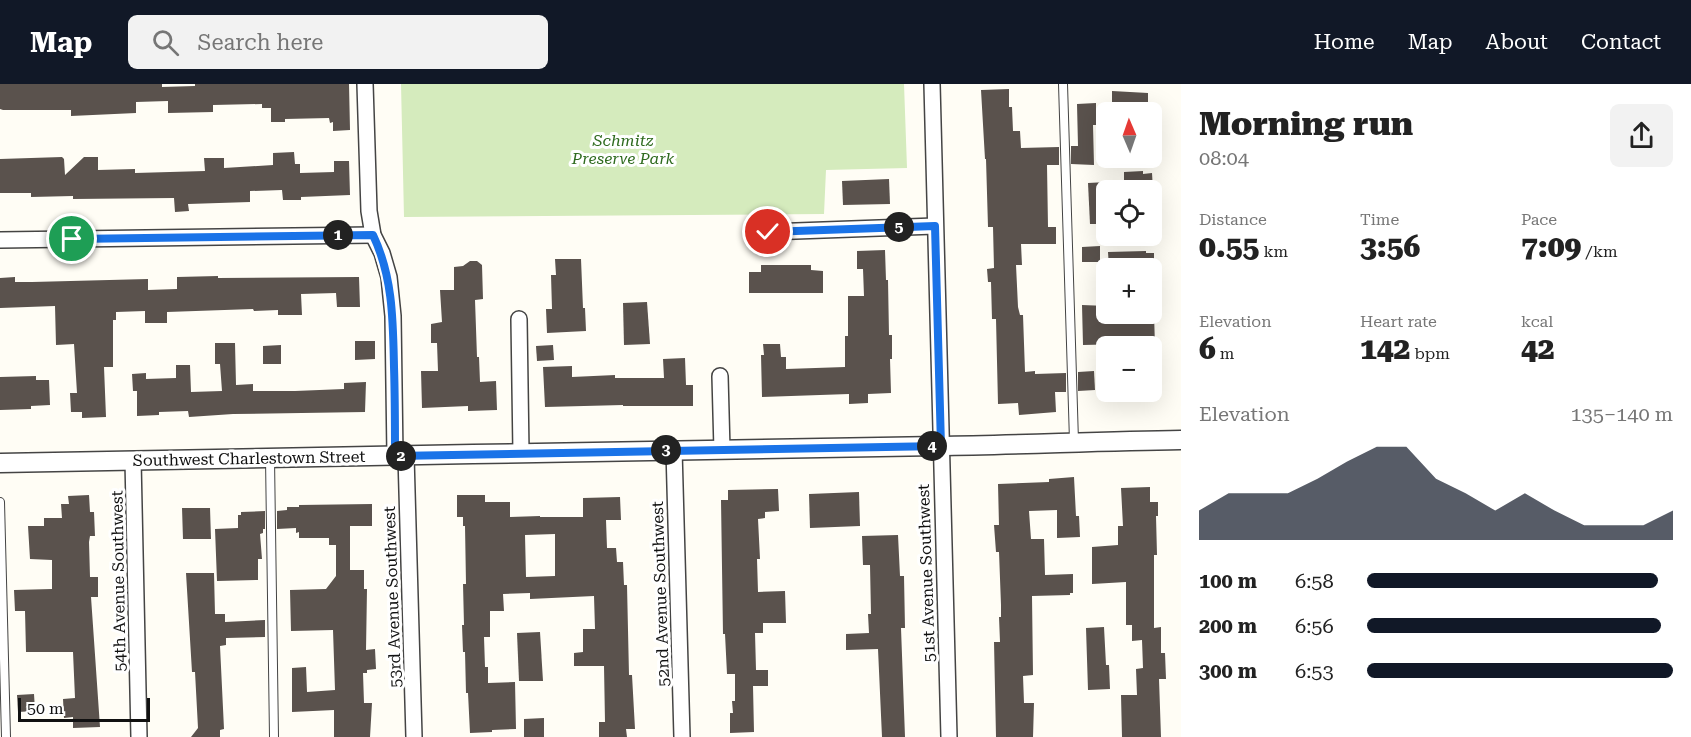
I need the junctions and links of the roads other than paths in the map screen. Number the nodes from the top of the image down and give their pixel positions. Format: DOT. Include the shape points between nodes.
graph roads {
  1 [pos="365,84"];
  2 [pos="932,84"];
  3 [pos="1063,84"];
  4 [pos="935,226"];
  5 [pos="768,232"];
  6 [pos="373,235"];
  7 [pos="0,240"];
  8 [pos="519,319"];
  9 [pos="720,376"];
  10 [pos="1181,440"];
  11 [pos="1074,441"];
  12 [pos="941,446"];
  13 [pos="674,450"];
  14 [pos="722,450"];
  15 [pos="521,453"];
  16 [pos="270,456"];
  17 [pos="401,456"];
  18 [pos="133,460"];
  19 [pos="0,463"];
  20 [pos="0,502"];
  21 [pos="6,737"];
  22 [pos="139,737"];
  23 [pos="274,737"];
  24 [pos="414,737"];
  25 [pos="682,737"];
  26 [pos="949,737"];
  1 -- 6 [label="street, 53rd Avenue Southwest"];
  2 -- 4 [label="street, 51st Avenue Southwest"];
  3 -- 11 [label="lane"];
  4 -- 5 [label="street"];
  4 -- 12 [label="street, 51st Avenue Southwest"];
  6 -- 7 [label="street"];
  6 -- 17 [label="street, 53rd Avenue Southwest" via="389,277"];
  8 -- 15 [label="street"];
  9 -- 14 [label="street"];
  10 -- 11 [label="street, Southwest Charlestown Street"];
  11 -- 12 [label="street, Southwest Charlestown Street"];
  12 -- 14 [label="street, Southwest Charlestown Street"];
  12 -- 26 [label="street, 51st Avenue Southwest"];
  13 -- 14 [label="street, Southwest Charlestown Street"];
  13 -- 15 [label="street, Southwest Charlestown Street"];
  13 -- 25 [label="street, 52nd Avenue Southwest"];
  15 -- 17 [label="street, Southwest Charlestown Street"];
  16 -- 17 [label="street, Southwest Charlestown Street"];
  16 -- 18 [label="street, Southwest Charlestown Street"];
  16 -- 23 [label="lane"];
  17 -- 24 [label="street, 53rd Avenue Southwest"];
  18 -- 19 [label="street, Southwest Charlestown Street"];
  18 -- 22 [label="street, 54th Avenue Southwest"];
  20 -- 21 [label="lane"];
}
